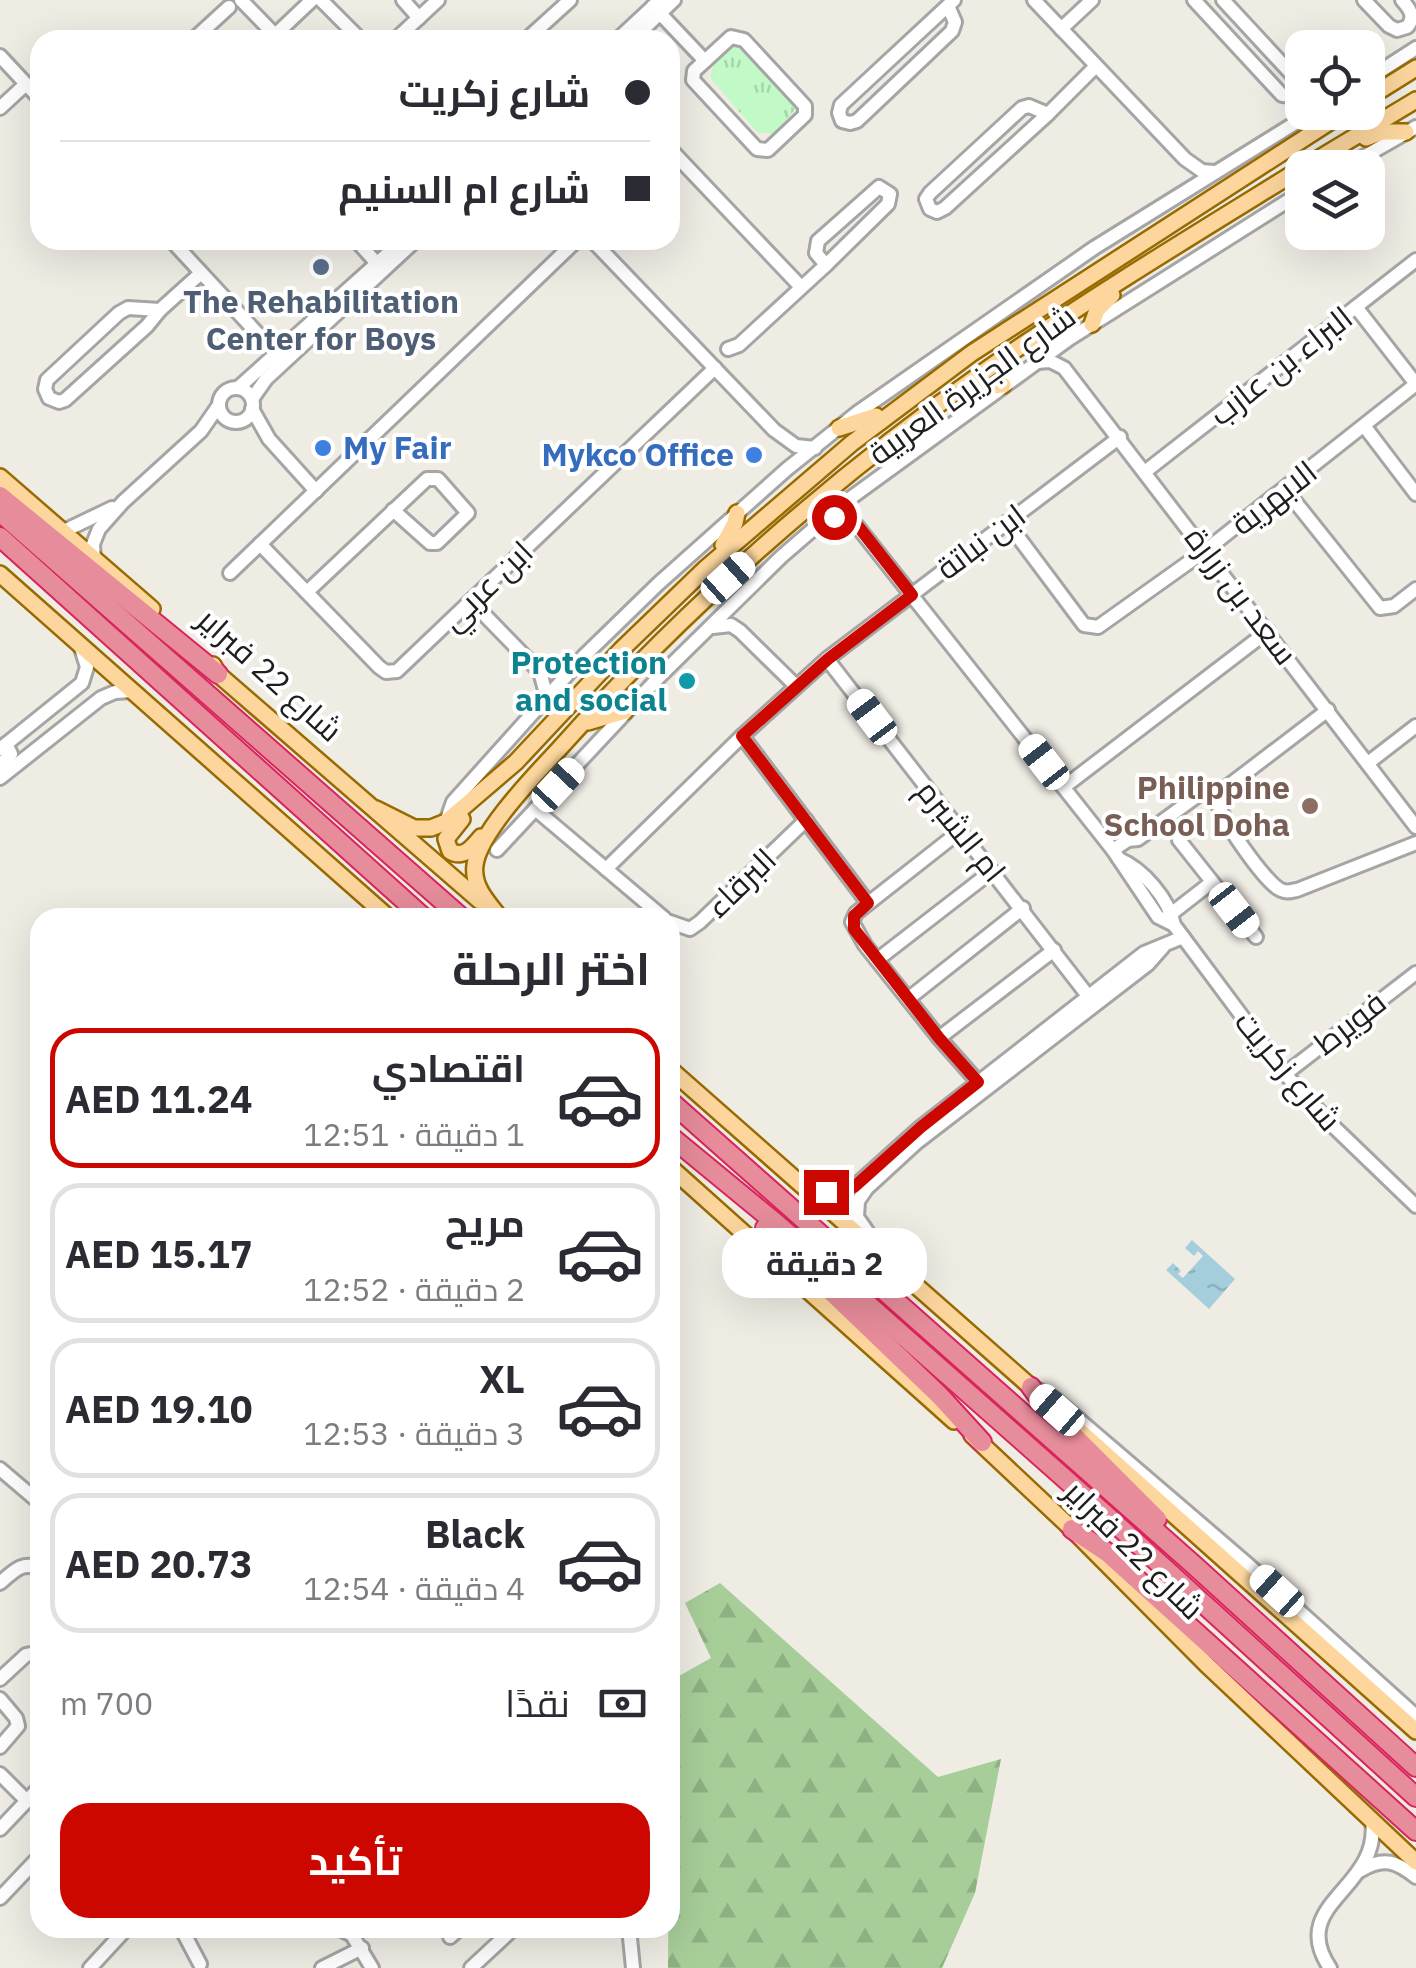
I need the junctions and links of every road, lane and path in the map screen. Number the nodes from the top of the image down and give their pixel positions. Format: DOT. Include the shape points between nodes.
graph roads {
  1 [pos="312,0"];
  2 [pos="321,0"];
  3 [pos="403,0"];
  4 [pos="438,0"];
  5 [pos="570,0"];
  6 [pos="674,0"];
  7 [pos="1034,0"];
  8 [pos="1092,0"];
  9 [pos="1223,0"];
  10 [pos="1364,0"];
  11 [pos="1402,0"];
  12 [pos="1196,1"];
  13 [pos="235,3"];
  14 [pos="951,3"];
  15 [pos="658,7"];
  16 [pos="419,18"];
  17 [pos="1061,29"];
  18 [pos="204,30"];
  19 [pos="268,30"];
  20 [pos="284,30"];
  21 [pos="351,30"];
  22 [pos="406,30"];
  23 [pos="537,30"];
  24 [pos="629,30"];
  25 [pos="640,30"];
  26 [pos="678,30"];
  27 [pos="680,33"];
  28 [pos="1416,48"];
  29 [pos="0,56"];
  30 [pos="704,61"];
  31 [pos="1096,66"];
  32 [pos="1385,67"];
  33 [pos="1416,68"];
  34 [pos="26,84"];
  35 [pos="1385,87"];
  36 [pos="30,89"];
  37 [pos="1416,100"];
  38 [pos="0,108"];
  39 [pos="1048,114"];
  40 [pos="1285,129"];
  41 [pos="1317,130"];
  42 [pos="1411,130"];
  43 [pos="1338,146"];
  44 [pos="1332,150"];
  45 [pos="1376,150"];
  46 [pos="680,159"];
  47 [pos="1184,160"];
  48 [pos="1217,172"];
  49 [pos="1285,179"];
  50 [pos="1187,190"];
  51 [pos="1285,203"];
  52 [pos="180,250"];
  53 [pos="365,250"];
  54 [pos="394,250"];
  55 [pos="403,250"];
  56 [pos="567,250"];
  57 [pos="602,250"];
  58 [pos="1416,260"];
  59 [pos="826,265"];
  60 [pos="380,267"];
  61 [pos="202,273"];
  62 [pos="1126,278"];
  63 [pos="802,287"];
  64 [pos="1356,307"];
  65 [pos="160,310"];
  66 [pos="1092,324"];
  67 [pos="1068,338"];
  68 [pos="728,349"];
  69 [pos="280,358"];
  70 [pos="1034,362"];
  71 [pos="715,368"];
  72 [pos="1064,368"];
  73 [pos="1416,384"];
  74 [pos="1003,385"];
  75 [pos="238,388"];
  76 [pos="918,392"];
  77 [pos="252,404"];
  78 [pos="219,405"];
  79 [pos="937,406"];
  80 [pos="233,420"];
  81 [pos="838,428"];
  82 [pos="1365,428"];
  83 [pos="774,430"];
  84 [pos="201,431"];
  85 [pos="1120,437"];
  86 [pos="269,439"];
  87 [pos="814,448"];
  88 [pos="786,470"];
  89 [pos="1146,471"];
  90 [pos="0,477"];
  91 [pos="1285,489"];
  92 [pos="316,491"];
  93 [pos="856,494"];
  94 [pos="1416,494"];
  95 [pos="0,496"];
  96 [pos="123,502"];
  97 [pos="393,510"];
  98 [pos="0,512"];
  99 [pos="737,513"];
  100 [pos="826,518"];
  101 [pos="1007,522"];
  102 [pos="858,526"];
  103 [pos="62,532"];
  104 [pos="0,537"];
  105 [pos="260,544"];
  106 [pos="1206,550"];
  107 [pos="94,560"];
  108 [pos="706,568"];
  109 [pos="230,573"];
  110 [pos="0,574"];
  111 [pos="1416,590"];
  112 [pos="306,592"];
  113 [pos="912,595"];
  114 [pos="471,601"];
  115 [pos="738,601"];
  116 [pos="711,628"];
  117 [pos="740,631"];
  118 [pos="1268,631"];
  119 [pos="80,644"];
  120 [pos="828,659"];
  121 [pos="540,672"];
  122 [pos="218,674"];
  123 [pos="562,679"];
  124 [pos="796,686"];
  125 [pos="136,691"];
  126 [pos="546,696"];
  127 [pos="1328,710"];
  128 [pos="625,711"];
  129 [pos="580,726"];
  130 [pos="1416,726"];
  131 [pos="742,736"];
  132 [pos="3,746"];
  133 [pos="516,762"];
  134 [pos="1368,763"];
  135 [pos="0,766"];
  136 [pos="0,778"];
  137 [pos="525,787"];
  138 [pos="1064,787"];
  139 [pos="1197,796"];
  140 [pos="376,809"];
  141 [pos="535,809"];
  142 [pos="806,820"];
  143 [pos="446,822"];
  144 [pos="1416,827"];
  145 [pos="960,832"];
  146 [pos="1180,840"];
  147 [pos="1416,843"];
  148 [pos="497,850"];
  149 [pos="1116,854"];
  150 [pos="606,869"];
  151 [pos="992,871"];
  152 [pos="1212,882"];
  153 [pos="868,903"];
  154 [pos="378,908"];
  155 [pos="413,908"];
  156 [pos="451,908"];
  157 [pos="489,908"];
  158 [pos="492,908"];
  159 [pos="652,908"];
  160 [pos="1022,908"];
  161 [pos="1169,920"];
  162 [pos="680,925"];
  163 [pos="1183,937"];
  164 [pos="1256,937"];
  165 [pos="1054,950"];
  166 [pos="877,960"];
  167 [pos="1416,972"];
  168 [pos="908,999"];
  169 [pos="1091,1000"];
  170 [pos="939,1038"];
  171 [pos="1285,1074"];
  172 [pos="680,1079"];
  173 [pos="978,1082"];
  174 [pos="680,1110"];
  175 [pos="680,1145"];
  176 [pos="784,1172"];
  177 [pos="680,1176"];
  178 [pos="733,1190"];
  179 [pos="1416,1206"];
  180 [pos="904,1276"];
  181 [pos="1030,1387"];
  182 [pos="982,1442"];
  183 [pos="0,1469"];
  184 [pos="30,1495"];
  185 [pos="1072,1529"];
  186 [pos="30,1565"];
  187 [pos="1195,1566"];
  188 [pos="0,1583"];
  189 [pos="30,1654"];
  190 [pos="0,1679"];
  191 [pos="0,1699"];
  192 [pos="1416,1716"];
  193 [pos="1416,1731"];
  194 [pos="0,1747"];
  195 [pos="1416,1768"];
  196 [pos="0,1774"];
  197 [pos="30,1798"];
  198 [pos="1416,1798"];
  199 [pos="27,1801"];
  200 [pos="1372,1820"];
  201 [pos="0,1829"];
  202 [pos="1416,1831"];
  203 [pos="1416,1862"];
  204 [pos="30,1866"];
  205 [pos="1359,1872"];
  206 [pos="1416,1877"];
  207 [pos="0,1898"];
  208 [pos="118,1938"];
  209 [pos="186,1938"];
  210 [pos="354,1938"];
  211 [pos="506,1938"];
  212 [pos="629,1938"];
  213 [pos="362,1948"];
  214 [pos="487,1963"];
  215 [pos="200,1964"];
  216 [pos="90,1968"];
  217 [pos="322,1968"];
  218 [pos="372,1968"];
  219 [pos="471,1968"];
  220 [pos="633,1968"];
  221 [pos="1330,1968"];
  1 -- 20 [label="street"];
  2 -- 21 [label="street"];
  3 -- 16 [label="street"];
  4 -- 16 [label="street"];
  5 -- 23 [label="street"];
  6 -- 15 [label="street"];
  7 -- 17 [label="street"];
  8 -- 17 [label="street"];
  9 -- 12 [label="street" via="1298,80 1295,96 1282,95"];
  10 -- 11 [label="street" via="1397,30 1412,18"];
  13 -- 18 [label="street"];
  13 -- 19 [label="street"];
  14 -- 14 [label="street" via="842,105 842,121 856,120 952,31"];
  15 -- 24 [label="street"];
  15 -- 25 [label="street"];
  15 -- 26 [label="street"];
  16 -- 22 [label="street"];
  17 -- 31 [label="street"];
  27 -- 30 [label="street"];
  28 -- 32 [label="street"];
  29 -- 34 [label="street"];
  30 -- 30 [label="street" via="693,80 760,150 771,148 804,114 804,103 741,38 731,37"];
  31 -- 39 [label="street"];
  31 -- 47 [label="street"];
  33 -- 35 [label="main road"];
  34 -- 36 [label="street"];
  34 -- 38 [label="street"];
  37 -- 43 [label="main road, شارع الجزيرة العربية"];
  39 -- 39 [label="street" via="1022,108 930,193 928,207 943,210"];
  40 -- 48 [label="street, شارع الجزيرة العربية"];
  41 -- 76 [label="main road, شارع الجزيرة العربية"];
  42 -- 43 [label="main road"];
  42 -- 45 [label="street"];
  43 -- 44 [label="main road, شارع الجزيرة العربية"];
  46 -- 63 [label="street"];
  47 -- 48 [label="street"];
  47 -- 50 [label="street"];
  48 -- 50 [label="street, شارع الجزيرة العربية"];
  49 -- 62 [label="main road, شارع الجزيرة العربية"];
  50 -- 81 [label="street, شارع الجزيرة العربية"];
  51 -- 66 [label="street, شارع الجزيرة العربية"];
  52 -- 61 [label="street"];
  53 -- 60 [label="street"];
  54 -- 60 [label="street"];
  55 -- 60 [label="street"];
  56 -- 92 [label="street"];
  57 -- 71 [label="street"];
  58 -- 64 [label="street, البراء بن عازب"];
  59 -- 59 [label="street" via="888,204 886,189 873,190 818,241 816,253"];
  59 -- 63 [label="street"];
  60 -- 69 [label="street"];
  61 -- 65 [label="street"];
  61 -- 69 [label="street"];
  62 -- 66 [label="main road"];
  62 -- 79 [label="main road, شارع الجزيرة العربية"];
  63 -- 68 [label="street"];
  64 -- 73 [label="street"];
  64 -- 89 [label="street, البراء بن عازب"];
  65 -- 65 [label="street" via="118,313 48,380 47,395 66,400"];
  66 -- 67 [label="street, شارع الجزيرة العربية"];
  67 -- 70 [label="street, شارع الجزيرة العربية"];
  67 -- 72 [label="street"];
  69 -- 75 [label="street"];
  69 -- 77 [label="street"];
  70 -- 72 [label="street"];
  70 -- 74 [label="street, شارع الجزيرة العربية"];
  71 -- 83 [label="street"];
  71 -- 114 [label="street, ابن عربي"];
  72 -- 85 [label="street, سعد بن زرارة"];
  73 -- 82 [label="street, الابهرية"];
  74 -- 79 [label="main road" via="980,387"];
  74 -- 93 [label="street, شارع الجزيرة العربية"];
  75 -- 77 [label="street"];
  75 -- 78 [label="street" via="225,392"];
  76 -- 81 [label="main road" via="867,421"];
  76 -- 108 [label="main road, شارع الجزيرة العربية"];
  77 -- 80 [label="street"];
  77 -- 86 [label="street"];
  78 -- 80 [label="street"];
  78 -- 84 [label="street"];
  79 -- 129 [label="main road, شارع الجزيرة العربية" via="728,578"];
  80 -- 84 [label="street"];
  80 -- 86 [label="street"];
  81 -- 87 [label="street, شارع الجزيرة العربية"];
  82 -- 91 [label="street, الابهرية"];
  82 -- 94 [label="street"];
  83 -- 87 [label="street" via="796,446"];
  83 -- 88 [label="street" via="787,451"];
  84 -- 96 [label="street"];
  85 -- 89 [label="street, سعد بن زرارة"];
  85 -- 101 [label="street, ابن نباتة"];
  86 -- 92 [label="street"];
  87 -- 88 [label="street, شارع الجزيرة العربية"];
  88 -- 99 [label="street, شارع الجزيرة العربية"];
  89 -- 106 [label="street, سعد بن زرارة"];
  90 -- 103 [label="main road, شارع 22 فبراير"];
  91 -- 106 [label="street, الابهرية"];
  91 -- 111 [label="street" via="1380,608"];
  92 -- 105 [label="street"];
  93 -- 100 [label="street, شارع الجزيرة العربية"];
  93 -- 102 [label="street"];
  95 -- 122 [label="highway"];
  96 -- 103 [label="street"];
  96 -- 107 [label="street" via="95,536"];
  97 -- 97 [label="street" via="433,477 468,513 430,543"];
  97 -- 112 [label="street"];
  98 -- 156 [label="highway, شارع 22 فبراير"];
  99 -- 108 [label="main road"];
  99 -- 123 [label="street, شارع الجزيرة العربية"];
  100 -- 102 [label="street"];
  100 -- 115 [label="street, شارع الجزيرة العربية"];
  101 -- 106 [label="street, الابهرية" via="1090,628"];
  101 -- 113 [label="street, ابن نباتة"];
  102 -- 113 [label="street, شارع زكريت"];
  103 -- 107 [label="main road, شارع 22 فبراير"];
  104 -- 155 [label="highway"];
  105 -- 109 [label="street"];
  105 -- 112 [label="street, ابن عربي"];
  106 -- 118 [label="street, سعد بن زرارة"];
  107 -- 122 [label="main road, شارع 22 فبراير" via="202,652"];
  108 -- 133 [label="main road, شارع الجزيرة العربية"];
  110 -- 119 [label="main road"];
  112 -- 114 [label="street, ابن عربي" via="386,672 408,663"];
  113 -- 120 [label="street, ابن نباتة"];
  113 -- 138 [label="street, شارع زكريت"];
  114 -- 121 [label="street"];
  115 -- 116 [label="street, شارع الجزيرة العربية"];
  115 -- 117 [label="street"];
  116 -- 117 [label="street"];
  116 -- 128 [label="street, شارع الجزيرة العربية"];
  117 -- 124 [label="street"];
  118 -- 127 [label="street, سعد بن زرارة"];
  118 -- 138 [label="street"];
  119 -- 125 [label="main road"];
  119 -- 132 [label="street" via="87,667 82,683"];
  120 -- 124 [label="street, ابن نباتة"];
  120 -- 145 [label="street, ام الشبرم"];
  121 -- 123 [label="street"];
  121 -- 126 [label="street"];
  122 -- 140 [label="main road, شارع 22 فبراير"];
  123 -- 126 [label="street, شارع الجزيرة العربية"];
  124 -- 131 [label="street, ابن نباتة"];
  125 -- 136 [label="street" via="101,698"];
  125 -- 154 [label="main road"];
  126 -- 143 [label="street, شارع الجزيرة العربية" via="453,802"];
  127 -- 134 [label="street, سعد بن زرارة"];
  127 -- 147 [label="street" via="1223,790 1220,814 1286,892"];
  128 -- 129 [label="main road"];
  128 -- 141 [label="street, شارع الجزيرة العربية"];
  129 -- 137 [label="main road, شارع الجزيرة العربية"];
  130 -- 134 [label="street"];
  131 -- 142 [label="street"];
  131 -- 150 [label="street, ابن نباتة"];
  132 -- 135 [label="street" via="12,754"];
  133 -- 137 [label="main road" via="450,831 450,850 468,851"];
  133 -- 143 [label="main road, شارع الجزيرة العربية"];
  134 -- 144 [label="street, سعد بن زرارة"];
  137 -- 158 [label="main road, شارع الجزيرة العربية" via="475,865"];
  138 -- 149 [label="street, شارع زكريت"];
  139 -- 149 [label="street" via="1137,840 1126,840"];
  140 -- 143 [label="main road" via="414,828"];
  140 -- 157 [label="main road, شارع 22 فبراير"];
  141 -- 148 [label="street, شارع الجزيرة العربية"];
  141 -- 150 [label="street, البرقاء"];
  142 -- 153 [label="street"];
  142 -- 162 [label="street, البرقاء" via="700,922"];
  145 -- 151 [label="street, ام الشبرم"];
  145 -- 153 [label="street"];
  146 -- 152 [label="street"];
  149 -- 161 [label="street, شارع زكريت" via="1138,869"];
  150 -- 159 [label="street, البرقاء"];
  151 -- 160 [label="street, ام الشبرم"];
  151 -- 166 [label="street"];
  152 -- 161 [label="street"];
  152 -- 164 [label="street"];
  153 -- 166 [label="street" via="852,926"];
  160 -- 165 [label="street, ام الشبرم"];
  160 -- 168 [label="street"];
  161 -- 163 [label="street, شارع زكريت"];
  163 -- 169 [label="street" via="1144,952"];
  163 -- 171 [label="street, شارع زكريت"];
  165 -- 169 [label="street, ام الشبرم"];
  165 -- 170 [label="street"];
  166 -- 168 [label="street"];
  167 -- 171 [label="street, فويرط"];
  168 -- 170 [label="street"];
  169 -- 173 [label="street"];
  169 -- 180 [label="street" via="862,1194 860,1224"];
  170 -- 173 [label="street"];
  171 -- 179 [label="street, شارع زكريت"];
  172 -- 176 [label="main road, شارع 22 فبراير"];
  173 -- 176 [label="street" via="850,1189 826,1192"];
  174 -- 187 [label="highway, شارع 22 فبراير"];
  175 -- 178 [label="highway, شارع 22 فبراير"];
  176 -- 180 [label="main road, شارع 22 فبراير"];
  177 -- 182 [label="main road, شارع 22 فبراير"];
  178 -- 182 [label="highway"];
  178 -- 198 [label="highway, شارع 22 فبراير" via="1106,1515"];
  180 -- 181 [label="main road, شارع 22 فبراير"];
  181 -- 187 [label="highway"];
  181 -- 192 [label="street, شارع 22 فبراير" via="1056,1400"];
  181 -- 193 [label="main road, شارع 22 فبراير"];
  182 -- 185 [label="main road, شارع 22 فبراير"];
  183 -- 184 [label="street"];
  185 -- 200 [label="main road, شارع 22 فبراير"];
  185 -- 202 [label="highway" via="1108,1553"];
  186 -- 188 [label="street"];
  187 -- 195 [label="highway, شارع 22 فبراير"];
  189 -- 190 [label="street"];
  191 -- 194 [label="street" via="18,1726"];
  196 -- 199 [label="street"];
  197 -- 199 [label="street"];
  199 -- 201 [label="street"];
  200 -- 203 [label="main road, شارع 22 فبراير"];
  200 -- 205 [label="street" via="1372,1844"];
  204 -- 207 [label="street"];
  205 -- 206 [label="street" via="1393,1862"];
  205 -- 221 [label="street" via="1319,1924 1318,1944"];
  208 -- 216 [label="street"];
  209 -- 215 [label="street"];
  210 -- 213 [label="street"];
  211 -- 214 [label="street"];
  212 -- 220 [label="street"];
  213 -- 217 [label="street"];
  213 -- 218 [label="street"];
  214 -- 219 [label="street"];
}
